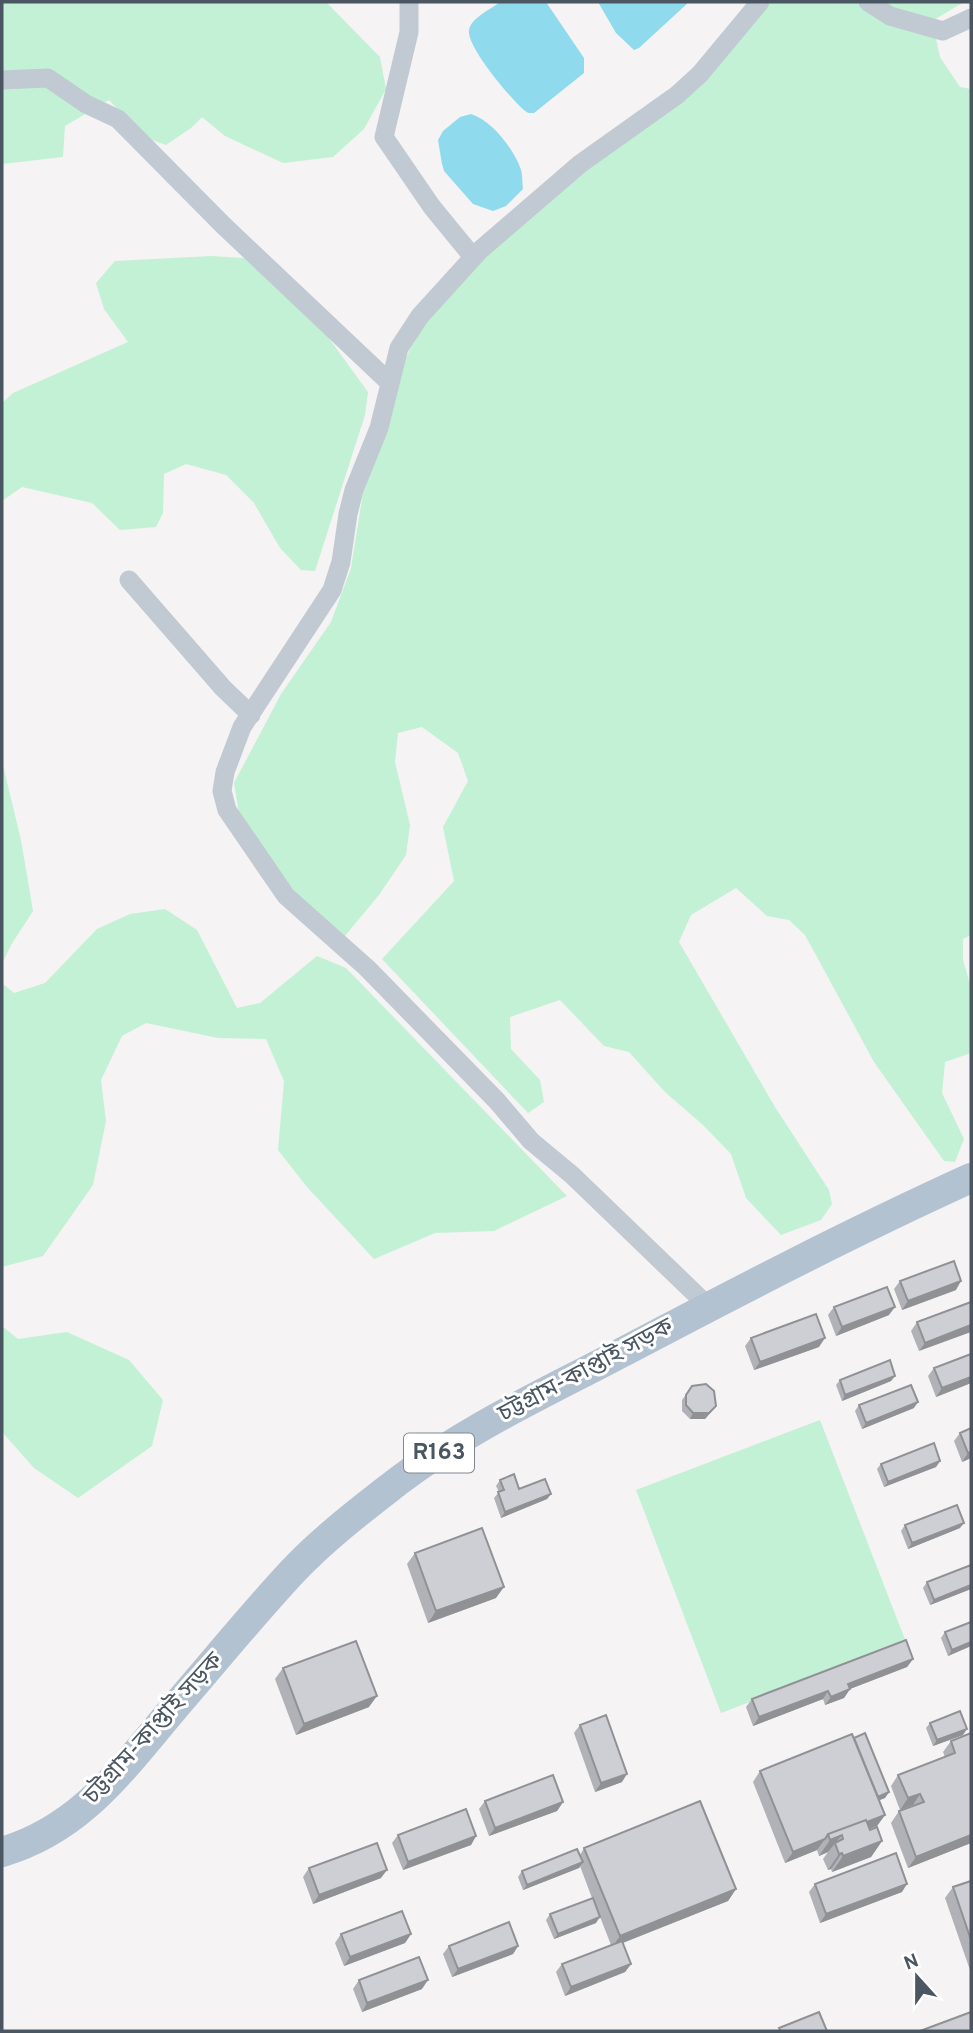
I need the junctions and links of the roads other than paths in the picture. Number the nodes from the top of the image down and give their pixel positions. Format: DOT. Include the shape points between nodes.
graph roads {
  1 [pos="409,2"];
  2 [pos="760,2"];
  3 [pos="868,2"];
  4 [pos="971,18"];
  5 [pos="2,80"];
  6 [pos="473,257"];
  7 [pos="390,383"];
  8 [pos="129,580"];
  9 [pos="251,715"];
  10 [pos="971,1178"];
  11 [pos="708,1306"];
  12 [pos="2,1852"];
  1 -- 6 [label="street" via="409,32 384,137"];
  2 -- 6 [label="street" via="677,95 580,164"];
  3 -- 4 [label="street" via="890,16 943,31"];
  5 -- 7 [label="street" via="48,78 118,119"];
  6 -- 7 [label="street" via="420,316 399,348"];
  7 -- 9 [label="street" via="379,428 354,490 332,590"];
  8 -- 9 [label="street"];
  9 -- 11 [label="street" via="242,727 222,791 227,810 274,881 367,968 531,1141"];
  10 -- 11 [label="main road, চট্টগ্রাম-কাপ্তাই সড়ক / R163"];
  11 -- 12 [label="main road, চট্টগ্রাম-কাপ্তাই সড়ক / R163" via="501,1415 375,1499 294,1570 90,1804 47,1835"];
}
